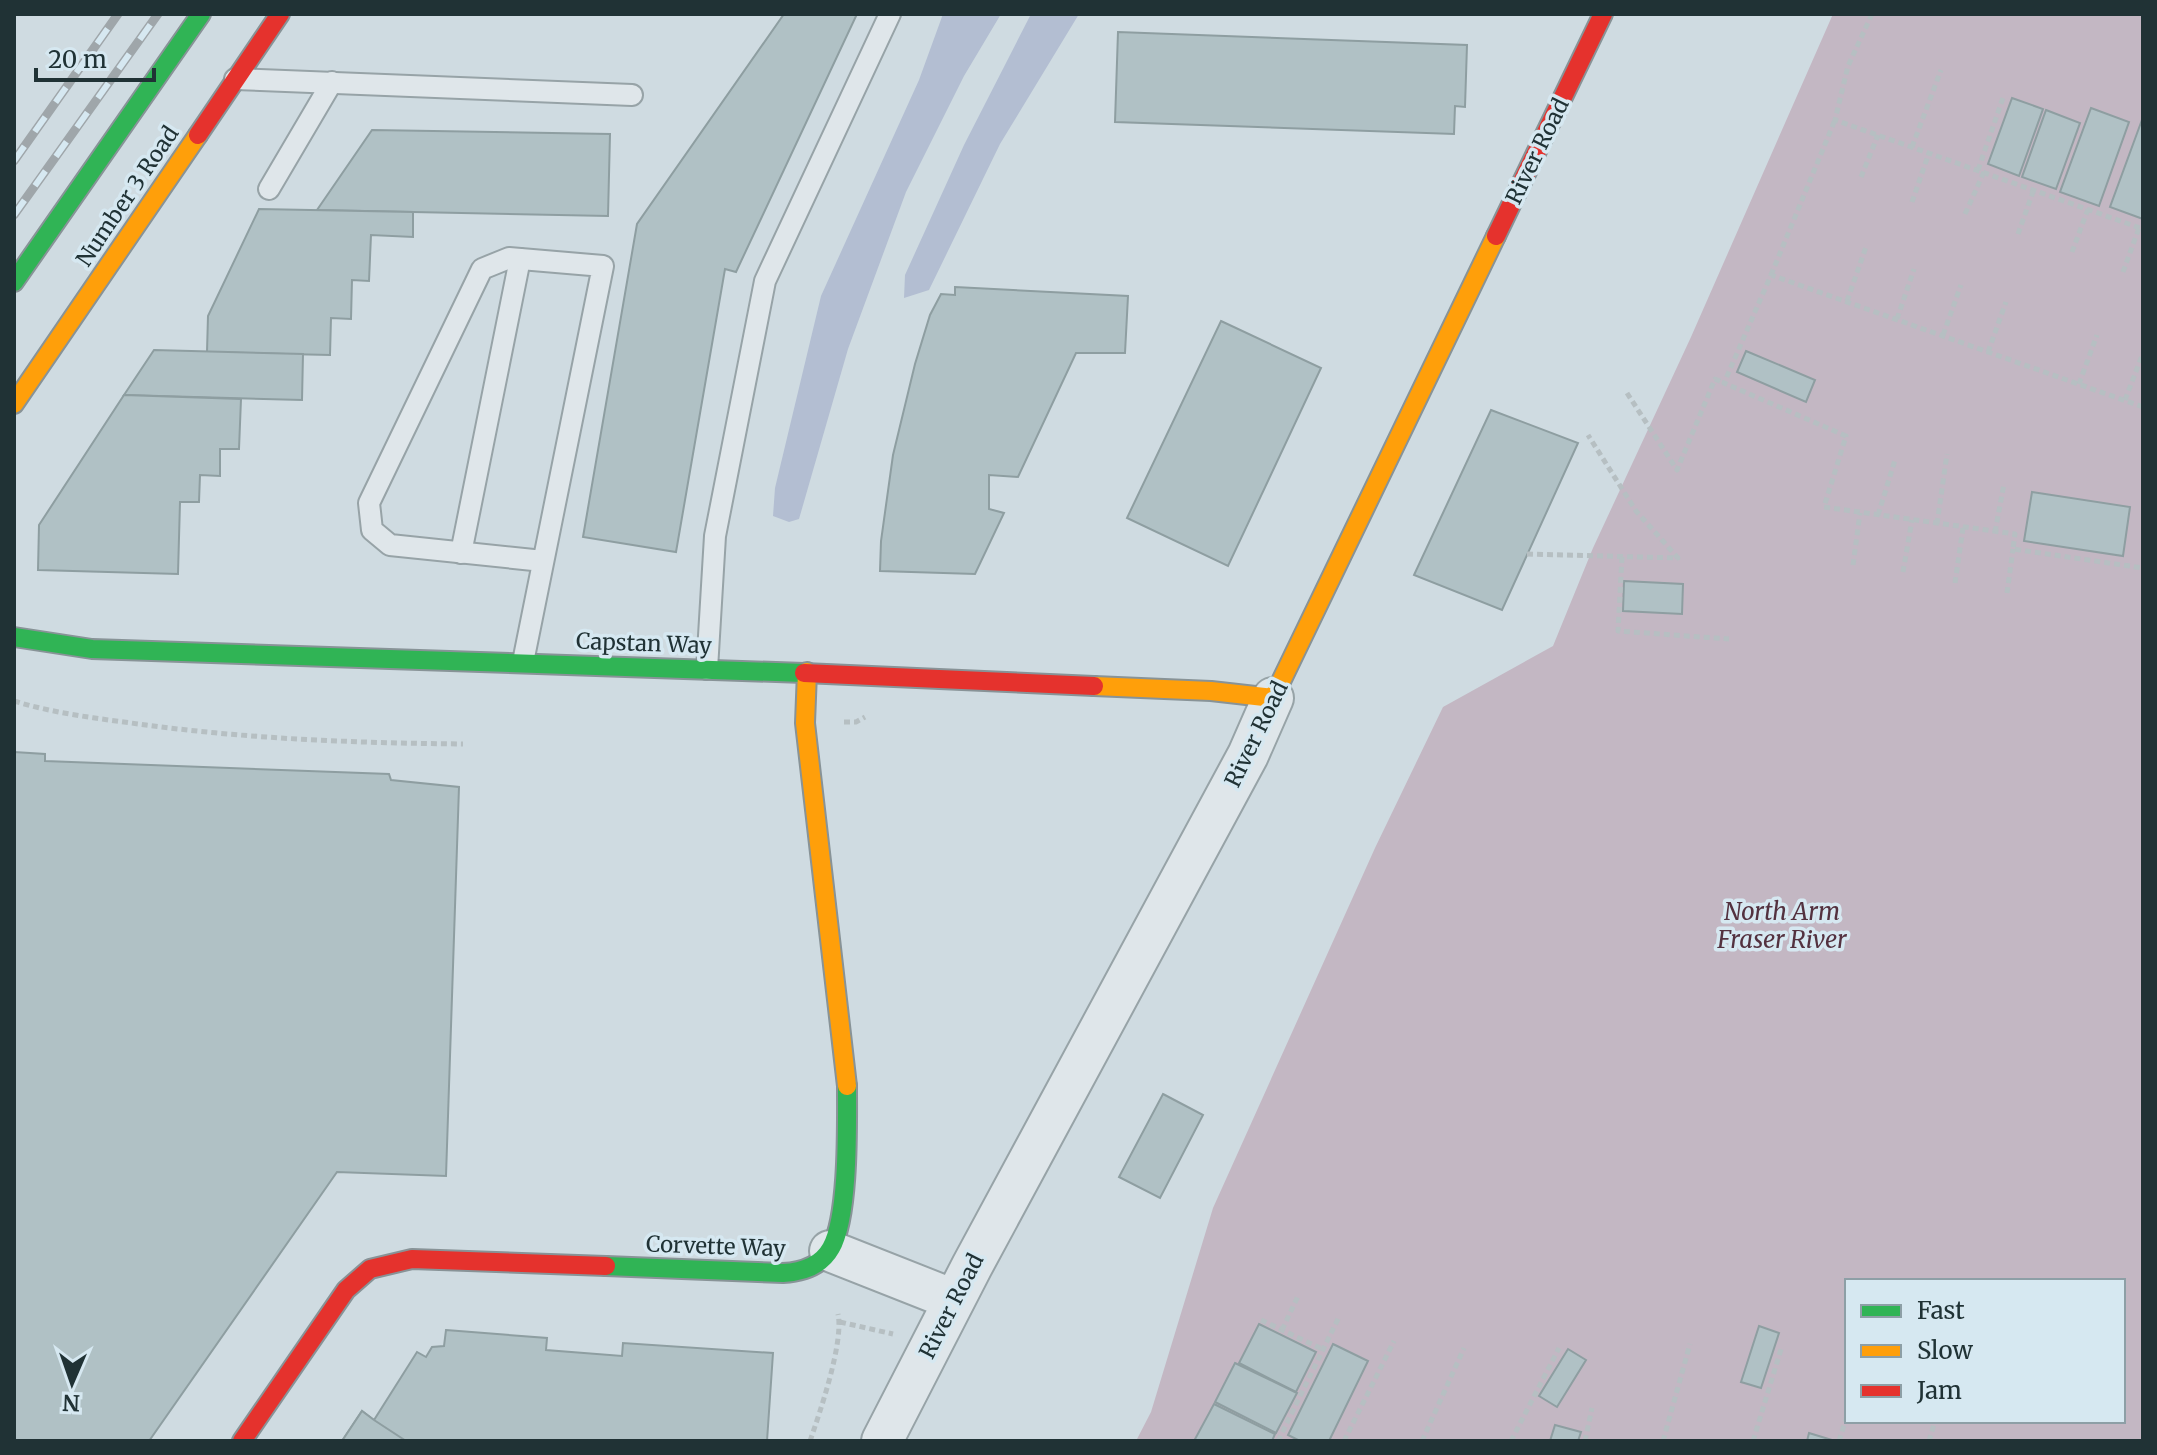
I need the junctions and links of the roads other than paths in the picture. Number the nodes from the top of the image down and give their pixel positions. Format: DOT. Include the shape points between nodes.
graph roads {
  1 [pos="201,14"];
  2 [pos="280,14"];
  3 [pos="890,14"];
  4 [pos="1603,14"];
  5 [pos="235,79"];
  6 [pos="332,82"];
  7 [pos="632,95"];
  8 [pos="269,189"];
  9 [pos="520,259"];
  10 [pos="14,282"];
  11 [pos="14,404"];
  12 [pos="461,553"];
  13 [pos="543,561"];
  14 [pos="14,637"];
  15 [pos="523,662"];
  16 [pos="707,669"];
  17 [pos="807,672"];
  18 [pos="1273,698"];
  19 [pos="830,1251"];
  20 [pos="954,1300"];
  21 [pos="242,1441"];
  22 [pos="882,1441"];
  1 -- 10 [label="street, Number 3 Road"];
  2 -- 5 [label="street, Number 3 Road"];
  3 -- 16 [label="lane" via="765,281 715,536"];
  4 -- 18 [label="street, River Road"];
  5 -- 6 [label="lane"];
  5 -- 11 [label="street, Number 3 Road"];
  6 -- 7 [label="lane"];
  6 -- 8 [label="lane"];
  9 -- 12 [label="lane"];
  9 -- 12 [label="lane" via="482,269 369,503 372,530 390,545"];
  9 -- 13 [label="lane" via="603,266"];
  12 -- 13 [label="lane"];
  13 -- 15 [label="lane"];
  14 -- 15 [label="street, Capstan Way" via="92,649"];
  15 -- 16 [label="street, Capstan Way"];
  16 -- 17 [label="street, Capstan Way"];
  17 -- 18 [label="street, Capstan Way"];
  17 -- 19 [label="street" via="805,723 847,1088 843,1205"];
  18 -- 20 [label="street, River Road" via="1248,755"];
  19 -- 20 [label="street"];
  19 -- 21 [label="street, Corvette Way" via="813,1266 783,1273 412,1259 383,1264 346,1290"];
  20 -- 22 [label="street, River Road"];
}
